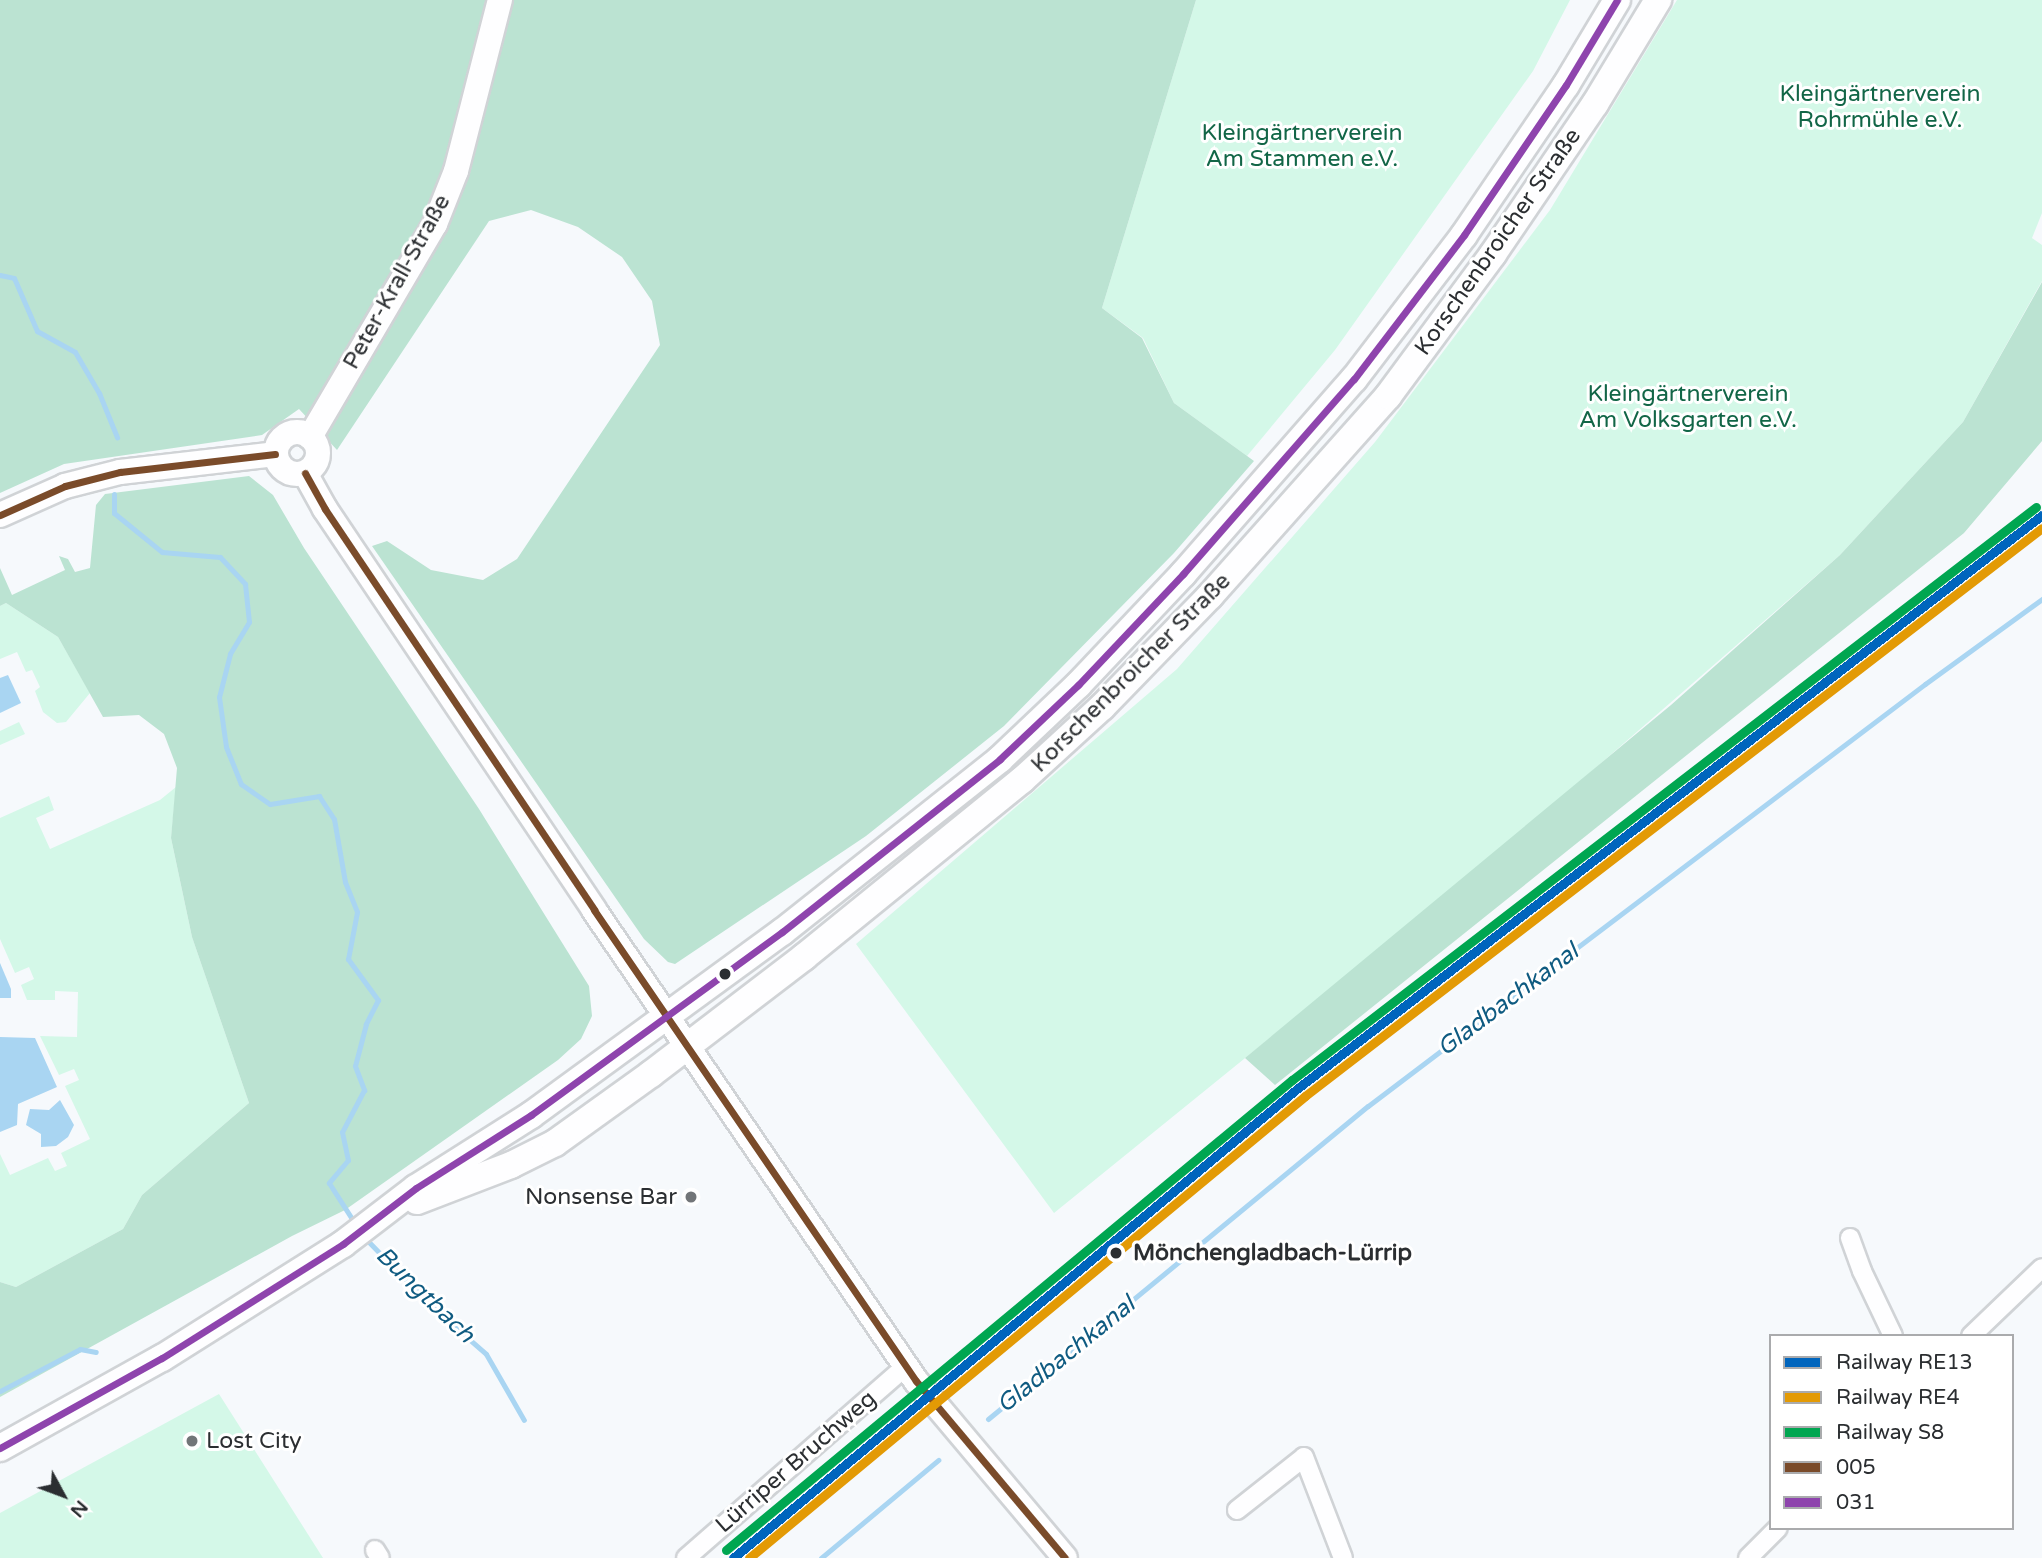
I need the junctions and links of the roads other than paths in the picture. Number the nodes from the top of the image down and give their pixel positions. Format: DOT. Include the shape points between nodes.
graph roads {
  1 [pos="500,0"];
  2 [pos="1617,0"];
  3 [pos="1658,0"];
  4 [pos="310,437"];
  5 [pos="275,454"];
  6 [pos="305,473"];
  7 [pos="0,515"];
  8 [pos="668,1017"];
  9 [pos="687,1046"];
  10 [pos="375,1222"];
  11 [pos="1850,1238"];
  12 [pos="2042,1268"];
  13 [pos="1892,1334"];
  14 [pos="1973,1334"];
  15 [pos="906,1366"];
  16 [pos="0,1448"];
  17 [pos="1237,1510"];
  18 [pos="1776,1530"];
  19 [pos="686,1558"];
  20 [pos="1065,1558"];
  21 [pos="1343,1558"];
  22 [pos="1748,1558"];
  1 -- 4 [label="street, Peter-Krall-Straße" via="456,171 435,224"];
  2 -- 8 [label="main road, Korschenbroicher Straße" via="1566,85 1464,235 1354,379 1174,584 1079,685 1000,759"];
  3 -- 9 [label="main road, Korschenbroicher Straße" via="1493,254 1388,397 1210,596 1102,708 1023,780"];
  4 -- 5 [label="street" via="299,432 287,434"];
  4 -- 6 [label="street" via="318,456"];
  5 -- 6 [label="street" via="285,472"];
  5 -- 7 [label="street" via="120,472 65,486"];
  6 -- 8 [label="street"];
  8 -- 9 [label="street"];
  8 -- 10 [label="main road, Korschenbroicher Straße" via="531,1115 416,1188"];
  9 -- 10 [label="main road, Korschenbroicher Straße" via="555,1143"];
  9 -- 15 [label="street"];
  10 -- 16 [label="main road, Korschenbroicher Straße" via="162,1358"];
  11 -- 13 [label="street"];
  12 -- 14 [label="street"];
  15 -- 19 [label="street, Lürriper Bruchweg"];
  15 -- 20 [label="street"];
  17 -- 21 [label="street" via="1304,1457"];
  18 -- 22 [label="street"];
}
